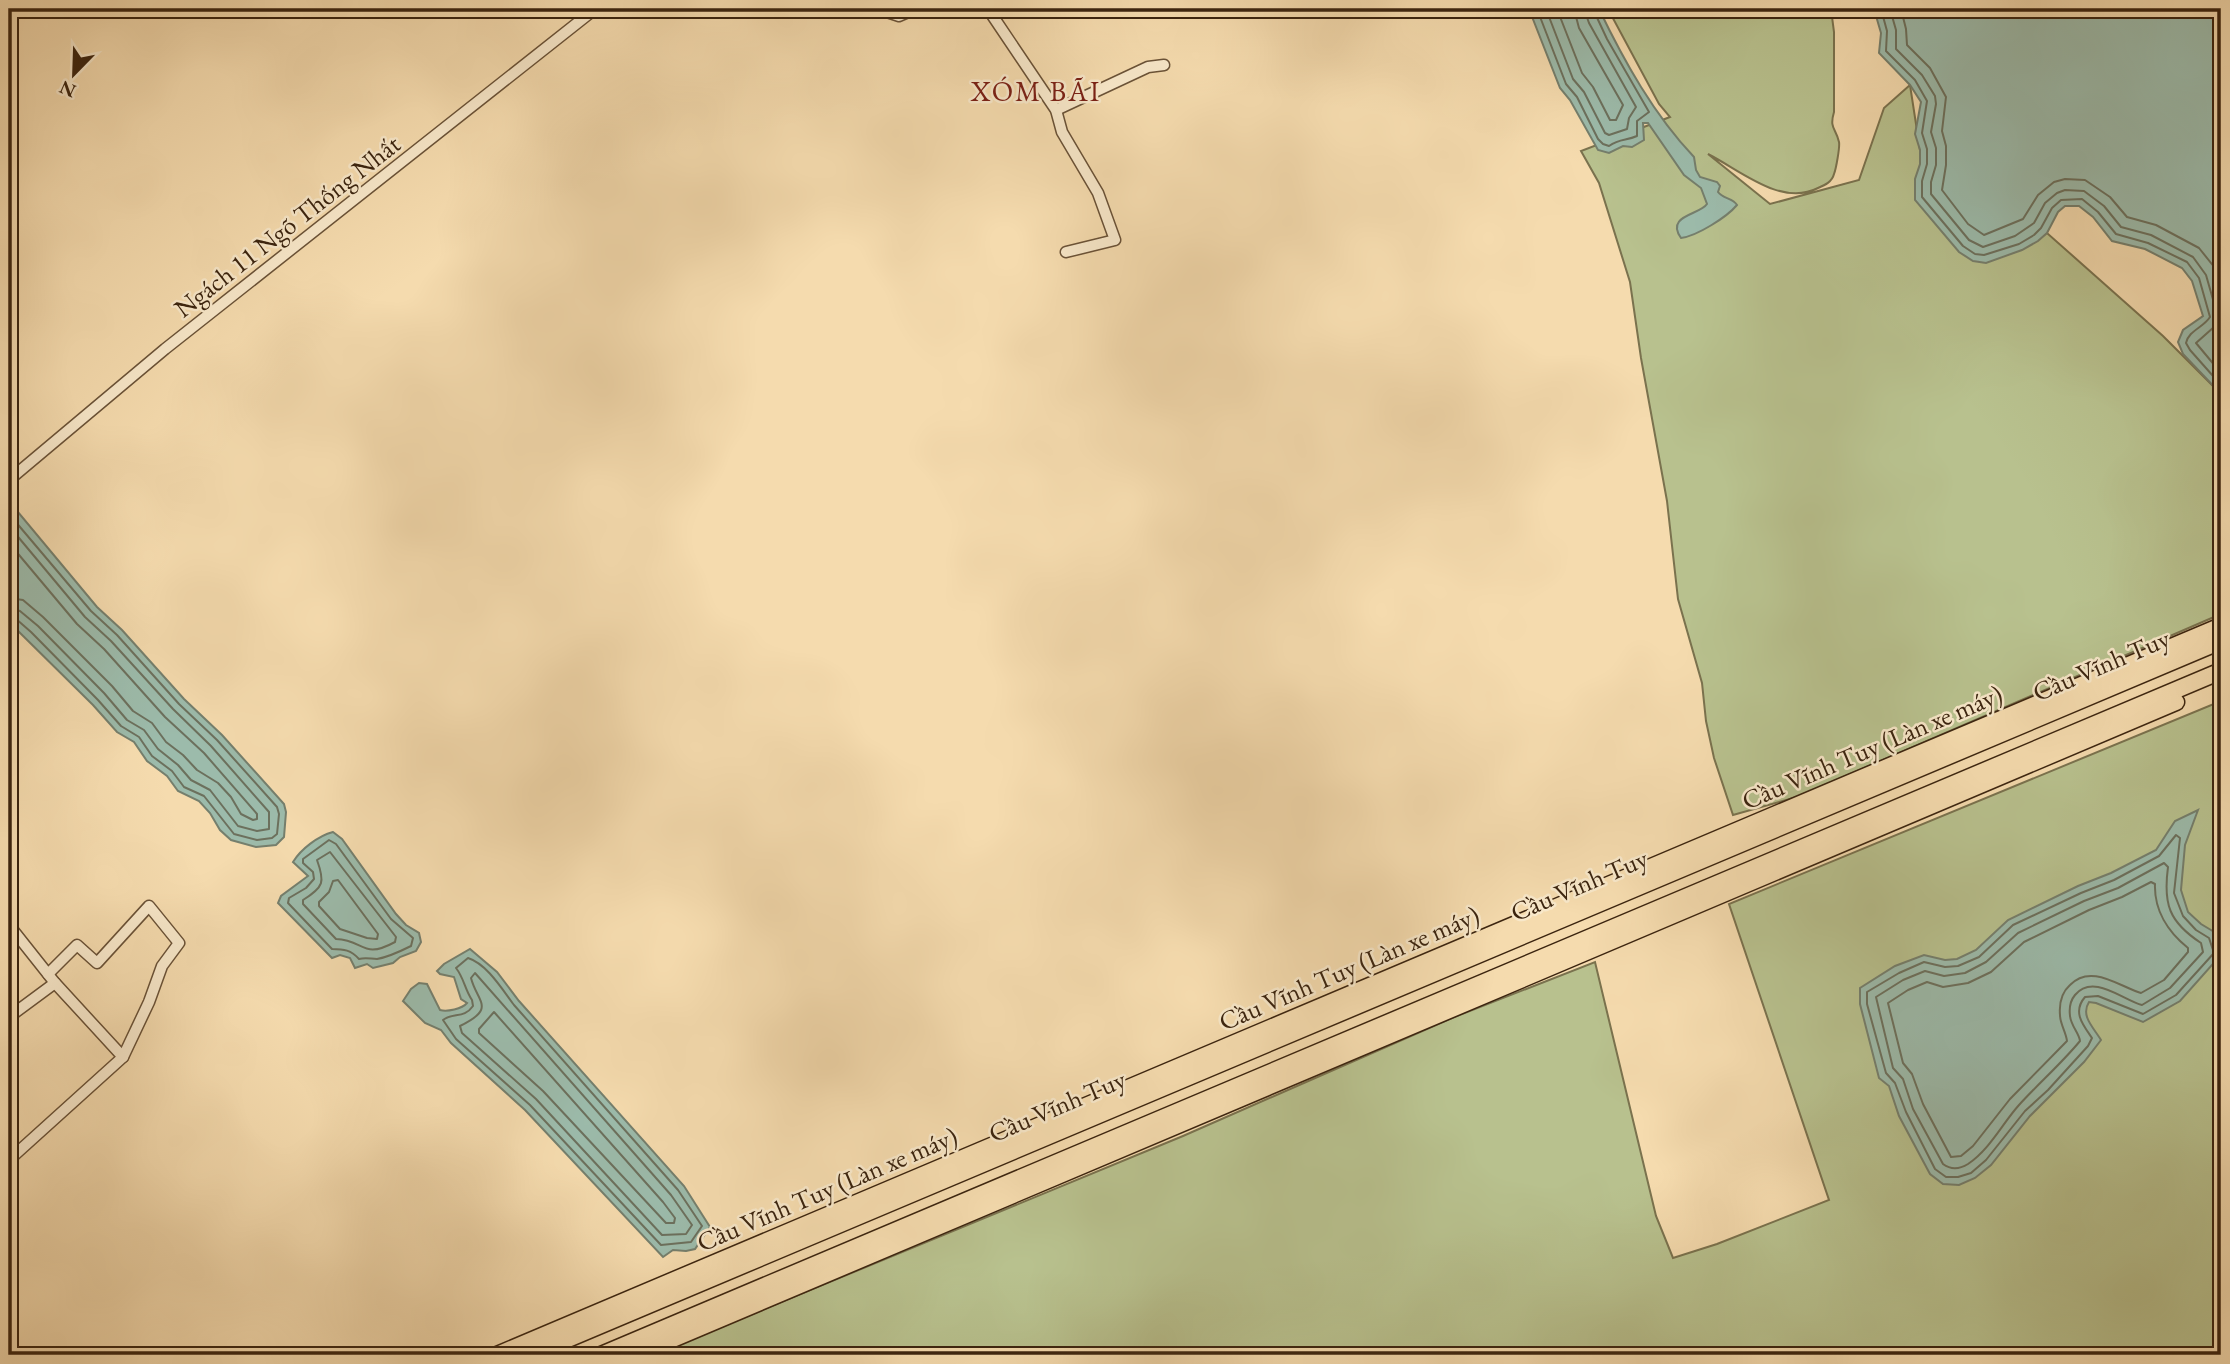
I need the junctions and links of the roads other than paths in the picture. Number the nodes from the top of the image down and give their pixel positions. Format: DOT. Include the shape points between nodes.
graph roads {
  1 [pos="595,9"];
  2 [pos="878,9"];
  3 [pos="915,9"];
  4 [pos="988,9"];
  5 [pos="1164,65"];
  6 [pos="1056,110"];
  7 [pos="1066,252"];
  8 [pos="9,480"];
  9 [pos="2221,626"];
  10 [pos="2221,641"];
  11 [pos="2221,671"];
  12 [pos="2221,682"];
  13 [pos="9,925"];
  14 [pos="48,974"];
  15 [pos="55,984"];
  16 [pos="9,1017"];
  17 [pos="123,1057"];
  18 [pos="9,1160"];
  19 [pos="497,1355"];
  20 [pos="530,1355"];
  21 [pos="601,1355"];
  22 [pos="635,1355"];
  1 -- 8 [label="street, Ngách 11 Ngõ Thống Nhất" via="165,349"];
  2 -- 3 [label="street" via="899,16"];
  4 -- 6 [label="street"];
  5 -- 6 [label="street" via="1148,67"];
  6 -- 7 [label="street" via="1062,132 1098,193 1115,240"];
  9 -- 19 [label="highway, Cầu Vĩnh Tuy (Làn xe máy)"];
  10 -- 20 [label="highway, Cầu Vĩnh Tuy"];
  11 -- 21 [label="highway, Cầu Vĩnh Tuy"];
  12 -- 22 [label="highway"];
  13 -- 14 [label="street"];
  14 -- 15 [label="street"];
  14 -- 17 [label="street" via="78,945 97,964 149,906 179,943 162,966"];
  15 -- 16 [label="street"];
  15 -- 17 [label="street"];
  17 -- 18 [label="street"];
}
